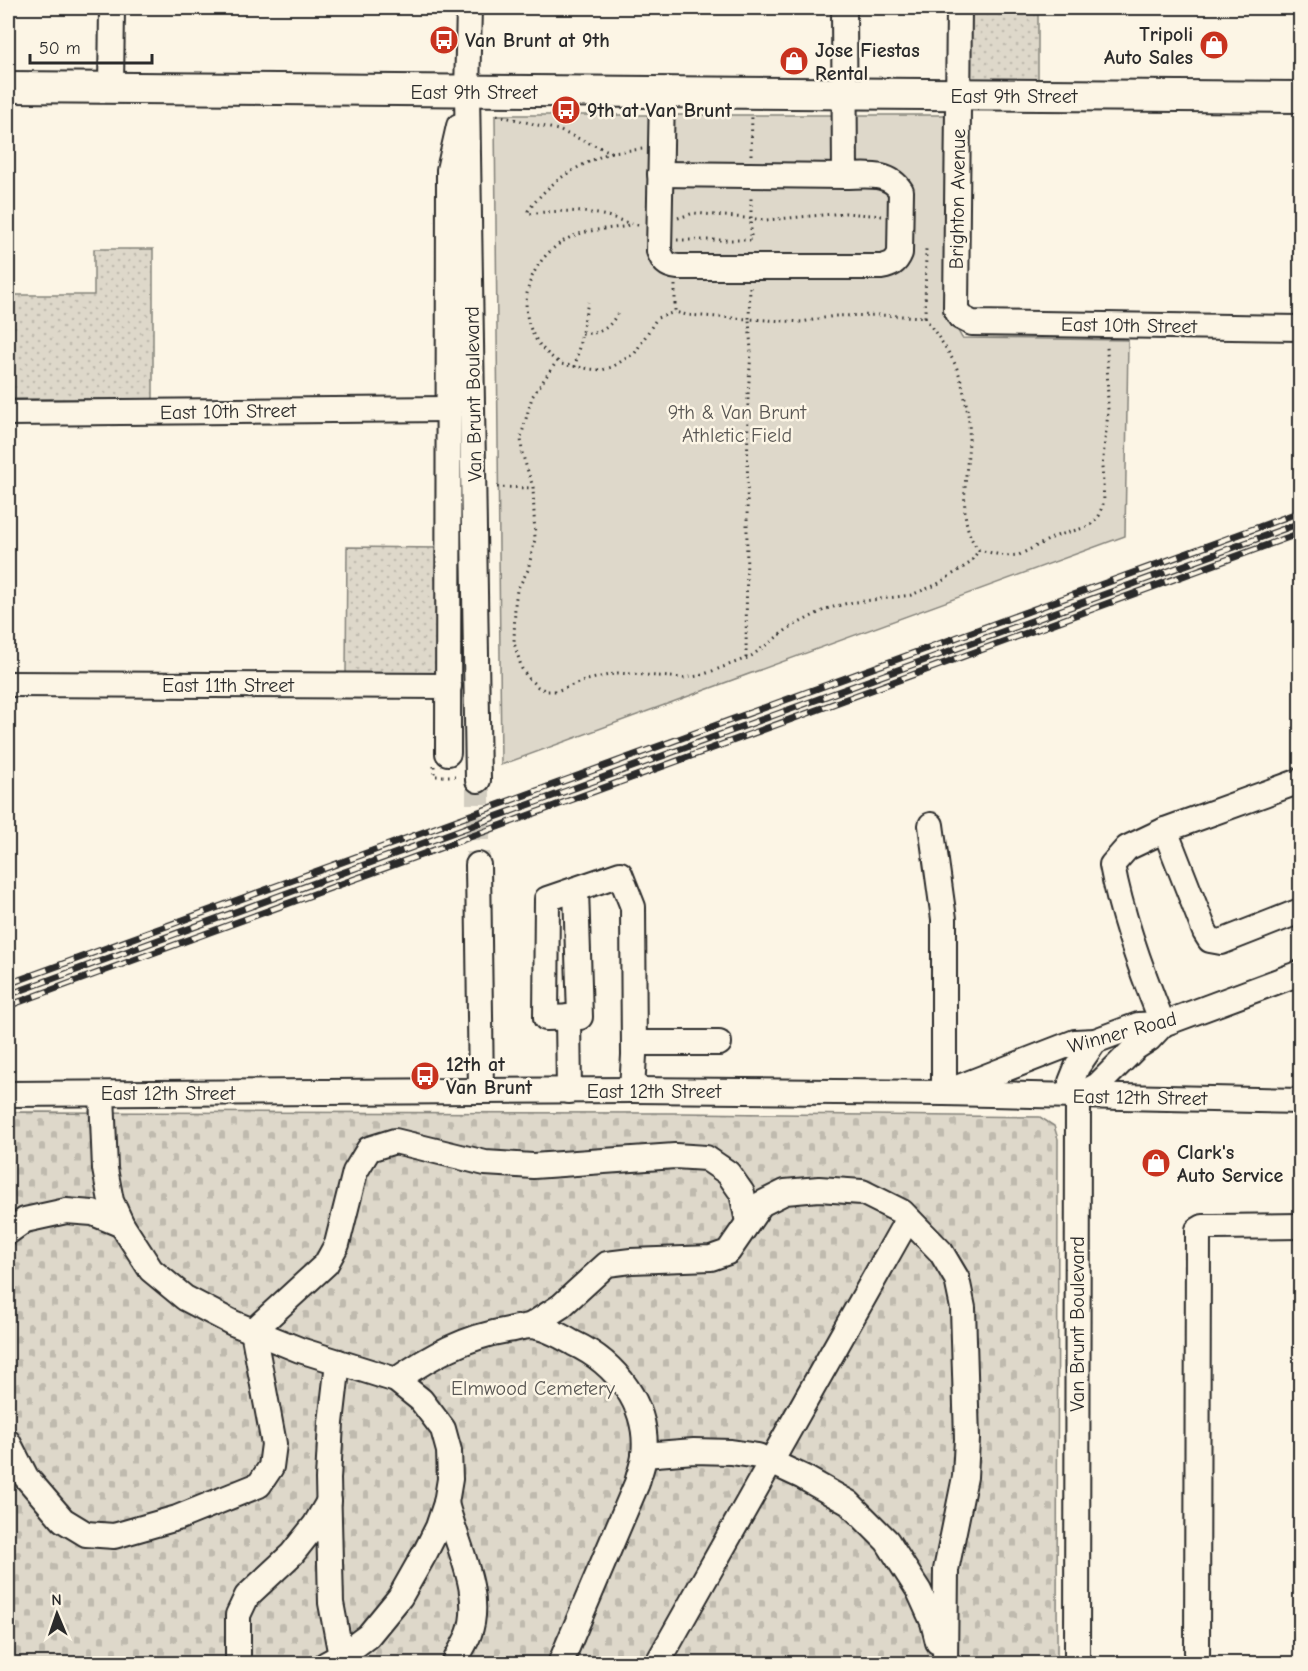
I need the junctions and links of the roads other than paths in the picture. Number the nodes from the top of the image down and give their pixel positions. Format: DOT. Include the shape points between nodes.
graph roads {
  1 [pos="112,8"];
  2 [pos="469,8"];
  3 [pos="844,8"];
  4 [pos="959,8"];
  5 [pos="8,87"];
  6 [pos="111,88"];
  7 [pos="467,92"];
  8 [pos="662,93"];
  9 [pos="845,95"];
  10 [pos="958,95"];
  11 [pos="1300,97"];
  12 [pos="660,174"];
  13 [pos="845,176"];
  14 [pos="960,316"];
  15 [pos="1300,328"];
  16 [pos="449,409"];
  17 [pos="8,413"];
  18 [pos="8,684"];
  19 [pos="449,686"];
  20 [pos="441,758"];
  21 [pos="466,778"];
  22 [pos="1300,780"];
  23 [pos="931,825"];
  24 [pos="1166,830"];
  25 [pos="478,865"];
  26 [pos="576,889"];
  27 [pos="1300,911"];
  28 [pos="1300,973"];
  29 [pos="568,1017"];
  30 [pos="1163,1024"];
  31 [pos="1095,1041"];
  32 [pos="634,1042"];
  33 [pos="719,1042"];
  34 [pos="632,1090"];
  35 [pos="481,1091"];
  36 [pos="569,1091"];
  37 [pos="8,1094"];
  38 [pos="102,1094"];
  39 [pos="944,1094"];
  40 [pos="1078,1096"];
  41 [pos="1300,1101"];
  42 [pos="910,1221"];
  43 [pos="748,1222"];
  44 [pos="122,1225"];
  45 [pos="1300,1226"];
  46 [pos="8,1232"];
  47 [pos="530,1326"];
  48 [pos="254,1331"];
  49 [pos="338,1362"];
  50 [pos="396,1380"];
  51 [pos="8,1442"];
  52 [pos="644,1455"];
  53 [pos="771,1462"];
  54 [pos="329,1501"];
  55 [pos="446,1503"];
  56 [pos="334,1660"];
  57 [pos="238,1664"];
  58 [pos="454,1664"];
  59 [pos="560,1664"];
  60 [pos="657,1664"];
  61 [pos="944,1664"];
  62 [pos="1077,1664"];
  63 [pos="1197,1664"];
  1 -- 6 [label="street"];
  2 -- 7 [label="street, Van Brunt Boulevard"];
  3 -- 9 [label="street"];
  4 -- 10 [label="street, Brighton Avenue"];
  5 -- 6 [label="main road, East 9th Street"];
  6 -- 7 [label="main road, East 9th Street"];
  7 -- 8 [label="main road, East 9th Street"];
  7 -- 16 [label="street" via="449,170"];
  7 -- 21 [label="street, Van Brunt Boulevard"];
  8 -- 9 [label="main road, East 9th Street"];
  8 -- 12 [label="street"];
  9 -- 10 [label="main road, East 9th Street"];
  9 -- 13 [label="street"];
  10 -- 11 [label="main road, East 9th Street"];
  10 -- 14 [label="street, Brighton Avenue" via="956,309"];
  12 -- 13 [label="street"];
  12 -- 13 [label="street" via="659,251 670,266 891,265 900,253 901,191 884,176"];
  14 -- 15 [label="street, East 10th Street" via="972,323"];
  16 -- 17 [label="street, East 10th Street"];
  16 -- 19 [label="street"];
  18 -- 19 [label="street, East 11th Street"];
  19 -- 20 [label="street"];
  22 -- 24 [label="street"];
  23 -- 39 [label="street" via="944,919"];
  24 -- 27 [label="street" via="1210,940 1221,942"];
  24 -- 30 [label="street" via="1127,848 1112,865 1141,970"];
  25 -- 35 [label="street"];
  26 -- 29 [label="street" via="580,1017"];
  26 -- 29 [label="street" via="547,899 546,1018"];
  26 -- 32 [label="street" via="620,873 633,907"];
  28 -- 30 [label="street, Winner Road"];
  29 -- 36 [label="street"];
  30 -- 31 [label="street, Winner Road" via="1137,1025"];
  30 -- 40 [label="street" via="1098,1085"];
  31 -- 39 [label="street, Winner Road" via="1075,1042"];
  31 -- 40 [label="street, Van Brunt Boulevard" via="1071,1082"];
  32 -- 33 [label="street"];
  32 -- 34 [label="street"];
  34 -- 36 [label="street, East 12th Street"];
  34 -- 39 [label="street, East 12th Street"];
  35 -- 36 [label="street, East 12th Street"];
  35 -- 38 [label="street, East 12th Street"];
  37 -- 38 [label="street, East 12th Street"];
  38 -- 44 [label="street" via="105,1169 111,1201"];
  39 -- 40 [label="street, East 12th Street"];
  40 -- 41 [label="street, East 12th Street"];
  40 -- 62 [label="street, Van Brunt Boulevard"];
  42 -- 43 [label="street" via="902,1212 862,1192 819,1189 785,1192 761,1203"];
  42 -- 53 [label="street"];
  42 -- 61 [label="street" via="941,1252 957,1279 963,1308 967,1449 946,1570"];
  43 -- 47 [label="street" via="728,1252 711,1258 607,1264 561,1306"];
  43 -- 48 [label="street" via="742,1193 728,1173 706,1158 675,1156 533,1166 485,1163 395,1141 369,1149 354,1172 337,1244 326,1264"];
  44 -- 46 [label="street" via="93,1213 66,1211 25,1220"];
  44 -- 48 [label="street" via="152,1270 185,1298"];
  45 -- 63 [label="street" via="1198,1230"];
  47 -- 50 [label="street" via="458,1343"];
  47 -- 52 [label="street" via="584,1348 616,1373 633,1397 642,1427"];
  48 -- 49 [label="street"];
  48 -- 51 [label="street" via="274,1444 271,1467 260,1485 177,1518 114,1536 86,1534 63,1520 26,1478"];
  49 -- 50 [label="street"];
  49 -- 54 [label="street" via="331,1423"];
  50 -- 55 [label="street" via="421,1400 443,1430 449,1450"];
  52 -- 53 [label="street" via="731,1452"];
  52 -- 59 [label="street" via="637,1483"];
  53 -- 60 [label="street"];
  53 -- 61 [label="street" via="849,1503 887,1541 933,1622"];
  54 -- 56 [label="street"];
  54 -- 57 [label="street" via="292,1554 247,1596 238,1615"];
  55 -- 56 [label="street" via="438,1527 400,1597 368,1636"];
  55 -- 58 [label="street" via="470,1580 474,1608 469,1634"];
}
